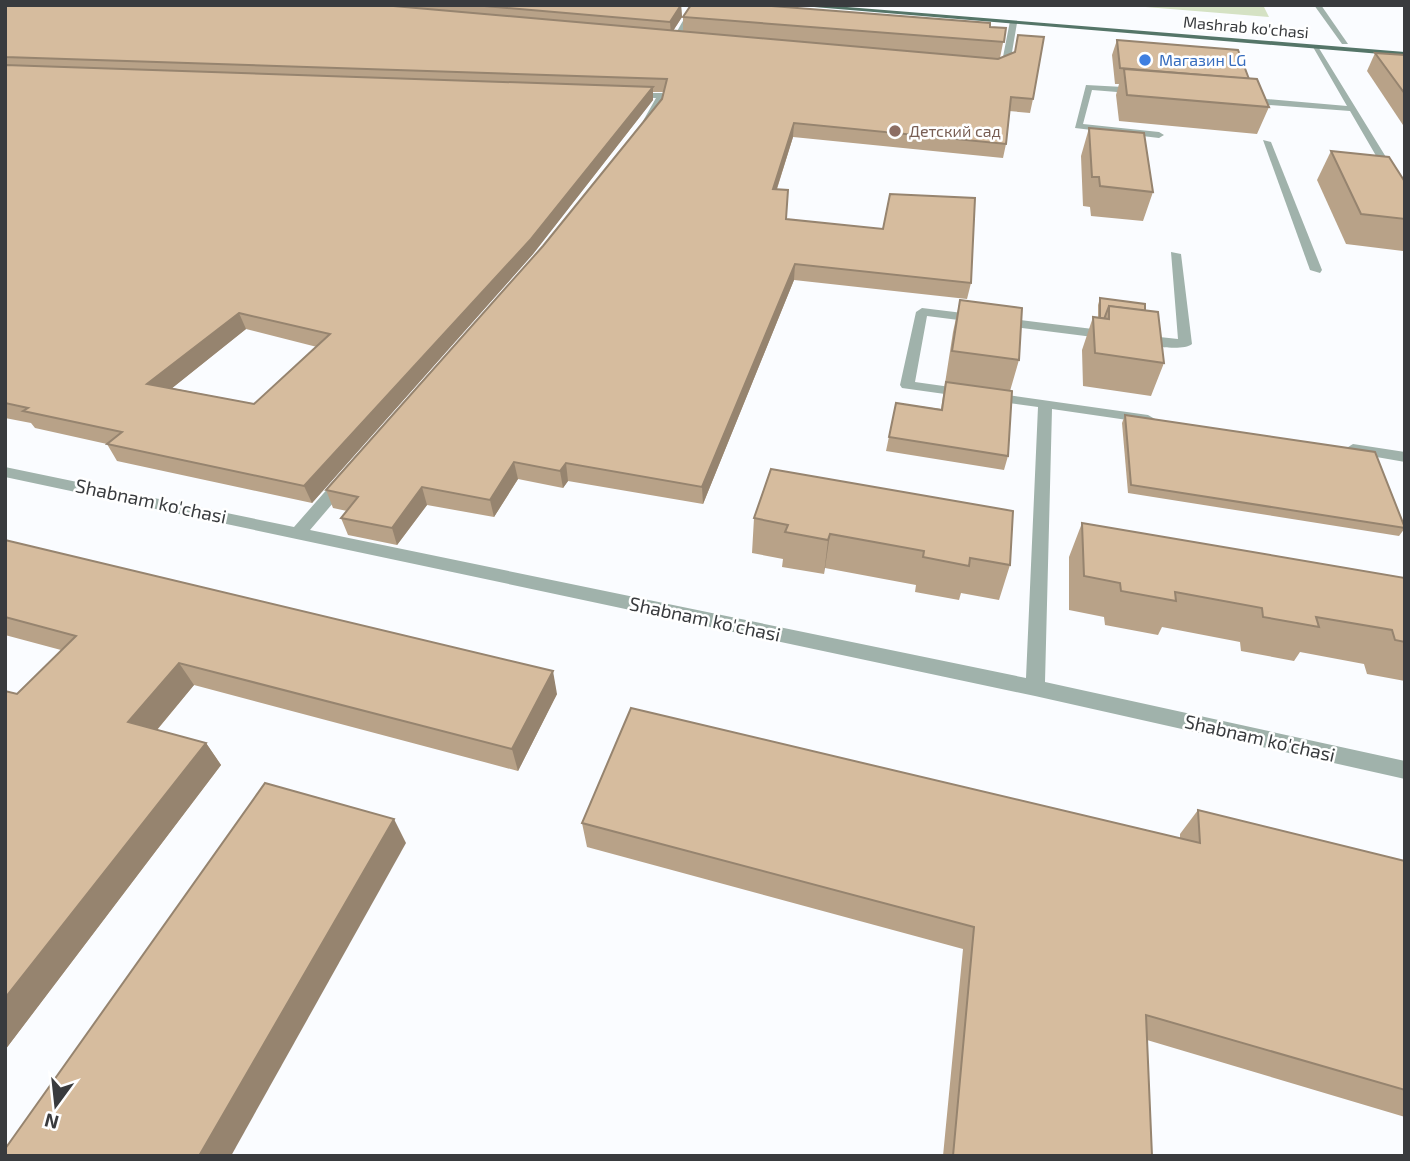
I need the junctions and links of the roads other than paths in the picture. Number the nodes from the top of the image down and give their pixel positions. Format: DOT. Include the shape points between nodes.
graph roads {
  1 [pos="696,5"];
  2 [pos="793,5"];
  3 [pos="859,5"];
  4 [pos="1317,5"];
  5 [pos="1013,23"];
  6 [pos="661,37"];
  7 [pos="675,38"];
  8 [pos="684,38"];
  9 [pos="1345,42"];
  10 [pos="1317,47"];
  11 [pos="1405,47"];
  12 [pos="1405,54"];
  13 [pos="982,65"];
  14 [pos="1159,93"];
  15 [pos="622,94"];
  16 [pos="1228,99"];
  17 [pos="1354,109"];
  18 [pos="640,131"];
  19 [pos="1159,135"];
  20 [pos="1266,142"];
  21 [pos="1405,197"];
  22 [pos="1175,254"];
  23 [pos="1316,270"];
  24 [pos="1045,404"];
  25 [pos="1165,422"];
  26 [pos="1338,447"];
  27 [pos="1405,457"];
  28 [pos="355,469"];
  29 [pos="5,471"];
  30 [pos="299,532"];
  31 [pos="1035,688"];
  32 [pos="1405,770"];
  1 -- 7 [label="street"];
  2 -- 5 [label="main road, Mashrab ko'chasi"];
  3 -- 9 [label="main road, Mashrab ko'chasi"];
  4 -- 9 [label="street, Mashrab ko'chasi"];
  5 -- 10 [label="main road, Mashrab ko'chasi"];
  5 -- 13 [label="street" via="1006,64"];
  6 -- 7 [label="street"];
  7 -- 8 [label="street"];
  9 -- 11 [label="main road, Mashrab ko'chasi"];
  10 -- 12 [label="main road, Mashrab ko'chasi"];
  10 -- 17 [label="street"];
  14 -- 19 [label="street" via="1089,87 1078,126"];
  15 -- 18 [label="street" via="668,97"];
  16 -- 17 [label="street"];
  17 -- 21 [label="street"];
  20 -- 23 [label="street"];
  22 -- 24 [label="street" via="1185,344 922,312 907,385"];
  24 -- 25 [label="street"];
  24 -- 31 [label="street"];
  26 -- 27 [label="street"];
  28 -- 30 [label="street"];
  29 -- 30 [label="street, Shabnam ko'chasi"];
  30 -- 31 [label="street, Shabnam ko'chasi"];
  31 -- 32 [label="street, Shabnam ko'chasi"];
}
